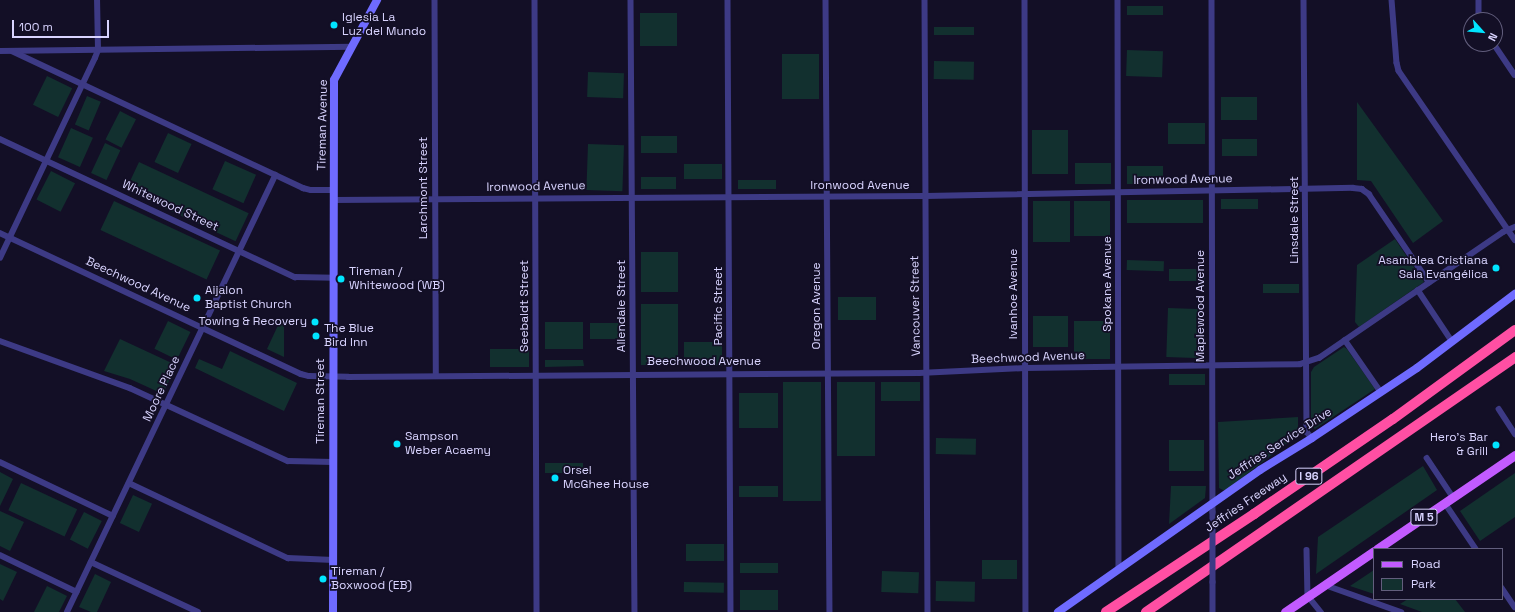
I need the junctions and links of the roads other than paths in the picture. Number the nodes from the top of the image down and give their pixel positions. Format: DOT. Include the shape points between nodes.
graph roads {
  1 [pos="97,0"];
  2 [pos="377,0"];
  3 [pos="435,0"];
  4 [pos="535,0"];
  5 [pos="631,0"];
  6 [pos="728,0"];
  7 [pos="826,0"];
  8 [pos="925,0"];
  9 [pos="1025,0"];
  10 [pos="1118,0"];
  11 [pos="1212,0"];
  12 [pos="1304,0"];
  13 [pos="1392,0"];
  14 [pos="1479,0"];
  15 [pos="1479,12"];
  16 [pos="352,47"];
  17 [pos="12,50"];
  18 [pos="98,50"];
  19 [pos="0,51"];
  20 [pos="1500,52"];
  21 [pos="1515,74"];
  22 [pos="82,84"];
  23 [pos="0,139"];
  24 [pos="46,161"];
  25 [pos="275,175"];
  26 [pos="1306,189"];
  27 [pos="334,190"];
  28 [pos="1212,190"];
  29 [pos="1119,192"];
  30 [pos="1025,193"];
  31 [pos="926,196"];
  32 [pos="632,197"];
  33 [pos="729,197"];
  34 [pos="828,197"];
  35 [pos="536,198"];
  36 [pos="435,199"];
  37 [pos="334,200"];
  38 [pos="1515,227"];
  39 [pos="1508,230"];
  40 [pos="0,233"];
  41 [pos="10,237"];
  42 [pos="1515,240"];
  43 [pos="239,251"];
  44 [pos="0,258"];
  45 [pos="334,278"];
  46 [pos="1429,282"];
  47 [pos="1418,290"];
  48 [pos="1515,294"];
  49 [pos="1515,323"];
  50 [pos="203,328"];
  51 [pos="1515,330"];
  52 [pos="1345,340"];
  53 [pos="1452,340"];
  54 [pos="0,341"];
  55 [pos="1492,348"];
  56 [pos="1515,357"];
  57 [pos="1515,362"];
  58 [pos="1307,363"];
  59 [pos="1213,365"];
  60 [pos="1119,366"];
  61 [pos="1025,368"];
  62 [pos="1498,369"];
  63 [pos="633,373"];
  64 [pos="829,373"];
  65 [pos="928,373"];
  66 [pos="536,374"];
  67 [pos="730,374"];
  68 [pos="436,375"];
  69 [pos="334,376"];
  70 [pos="1381,392"];
  71 [pos="166,405"];
  72 [pos="1499,409"];
  73 [pos="1515,434"];
  74 [pos="1312,438"];
  75 [pos="1515,455"];
  76 [pos="1427,458"];
  77 [pos="0,462"];
  78 [pos="333,462"];
  79 [pos="129,483"];
  80 [pos="1454,497"];
  81 [pos="1213,503"];
  82 [pos="1445,503"];
  83 [pos="113,516"];
  84 [pos="1378,548"];
  85 [pos="1475,548"];
  86 [pos="1307,550"];
  87 [pos="1373,552"];
  88 [pos="0,555"];
  89 [pos="333,560"];
  90 [pos="91,562"];
  91 [pos="1120,568"];
  92 [pos="1325,585"];
  93 [pos="1503,589"];
  94 [pos="77,592"];
  95 [pos="1308,596"];
  96 [pos="1515,607"];
  97 [pos="67,612"];
  98 [pos="198,612"];
  99 [pos="333,612"];
  100 [pos="537,612"];
  101 [pos="635,612"];
  102 [pos="731,612"];
  103 [pos="830,612"];
  104 [pos="928,612"];
  105 [pos="1026,612"];
  106 [pos="1058,612"];
  107 [pos="1106,612"];
  108 [pos="1146,612"];
  109 [pos="1213,612"];
  110 [pos="1285,612"];
  111 [pos="1321,612"];
  112 [pos="1402,612"];
  1 -- 18 [label="street"];
  2 -- 16 [label="street, Tireman Avenue"];
  3 -- 36 [label="street, Larchmont Street"];
  4 -- 35 [label="street, Seebaldt Street"];
  5 -- 32 [label="street, Allendale Street"];
  6 -- 33 [label="street, Pacific Street"];
  7 -- 34 [label="street, Oregon Avenue"];
  8 -- 31 [label="street, Vancouver Street"];
  9 -- 30 [label="street, Ivanhoe Avenue"];
  10 -- 29 [label="street, Spokane Avenue"];
  11 -- 28 [label="street, Maplewood Avenue"];
  12 -- 26 [label="street, Linsdale Street"];
  13 -- 39 [label="street" via="1399,71"];
  14 -- 15 [label="street"];
  16 -- 18 [label="street"];
  16 -- 27 [label="street, Tireman Avenue" via="334,80"];
  17 -- 18 [label="street"];
  17 -- 19 [label="street"];
  17 -- 22 [label="street"];
  18 -- 22 [label="street"];
  20 -- 21 [label="street"];
  22 -- 24 [label="street"];
  22 -- 25 [label="street"];
  23 -- 24 [label="street, Whitewood Street"];
  24 -- 41 [label="street"];
  24 -- 43 [label="street, Whitewood Street"];
  25 -- 27 [label="street" via="307,190"];
  25 -- 43 [label="street, Moore Place"];
  26 -- 28 [label="street, Ironwood Avenue"];
  26 -- 46 [label="street, Ironwood Avenue" via="1353,188 1367,191"];
  26 -- 58 [label="street, Linsdale Street"];
  27 -- 37 [label="street, Tireman Street"];
  28 -- 29 [label="street, Ironwood Avenue"];
  28 -- 59 [label="street, Maplewood Avenue"];
  29 -- 30 [label="street, Ironwood Avenue"];
  29 -- 60 [label="street, Spokane Avenue"];
  30 -- 31 [label="street, Ironwood Avenue"];
  30 -- 61 [label="street, Ivanhoe Avenue"];
  31 -- 34 [label="street, Ironwood Avenue"];
  31 -- 65 [label="street, Vancouver Street"];
  32 -- 33 [label="street, Ironwood Avenue"];
  32 -- 35 [label="street, Ironwood Avenue"];
  32 -- 63 [label="street, Allendale Street"];
  33 -- 34 [label="street, Ironwood Avenue"];
  33 -- 67 [label="street, Pacific Street"];
  34 -- 64 [label="street, Oregon Avenue"];
  35 -- 36 [label="street, Ironwood Avenue"];
  35 -- 66 [label="street, Seebaldt Street"];
  36 -- 37 [label="street, Ironwood Avenue"];
  36 -- 68 [label="street, Larchmont Street"];
  37 -- 45 [label="street, Tireman Street"];
  38 -- 39 [label="street"];
  39 -- 42 [label="street"];
  39 -- 46 [label="street"];
  40 -- 41 [label="street, Beechwood Avenue"];
  41 -- 44 [label="street"];
  41 -- 50 [label="street, Beechwood Avenue"];
  43 -- 45 [label="street, Whitewood Street" via="298,278"];
  43 -- 50 [label="street, Moore Place"];
  45 -- 69 [label="street, Tireman Street"];
  46 -- 47 [label="street, Beechwood Avenue"];
  47 -- 52 [label="street, Beechwood Avenue"];
  47 -- 53 [label="street"];
  48 -- 53 [label="street, Jeffries Service Drive"];
  49 -- 55 [label="highway"];
  50 -- 69 [label="street, Beechwood Avenue" via="301,374"];
  50 -- 71 [label="street, Moore Place"];
  51 -- 55 [label="highway, Jeffries Freeway / I 96"];
  52 -- 58 [label="street, Beechwood Avenue"];
  52 -- 70 [label="street"];
  53 -- 70 [label="street, Jeffries Service Drive"];
  54 -- 71 [label="street" via="130,388"];
  55 -- 107 [label="highway, Jeffries Freeway / I 96" via="1294,487"];
  56 -- 62 [label="highway, I 96"];
  57 -- 62 [label="highway"];
  58 -- 59 [label="street, Beechwood Avenue"];
  58 -- 74 [label="street, Linsdale Street" via="1307,432"];
  59 -- 60 [label="street, Beechwood Avenue"];
  59 -- 81 [label="street, Maplewood Avenue"];
  60 -- 61 [label="street, Beechwood Avenue"];
  60 -- 91 [label="street, Spokane Avenue"];
  61 -- 65 [label="street, Beechwood Avenue"];
  61 -- 105 [label="street, Ivanhoe Avenue"];
  62 -- 108 [label="highway, I 96"];
  63 -- 66 [label="street, Beechwood Avenue"];
  63 -- 67 [label="street, Beechwood Avenue"];
  63 -- 101 [label="street, Allendale Street"];
  64 -- 65 [label="street, Beechwood Avenue"];
  64 -- 67 [label="street, Beechwood Avenue"];
  64 -- 103 [label="street, Oregon Avenue"];
  65 -- 104 [label="street, Vancouver Street"];
  66 -- 68 [label="street, Beechwood Avenue"];
  66 -- 100 [label="street, Seebaldt Street"];
  67 -- 102 [label="street, Pacific Street"];
  68 -- 69 [label="street, Beechwood Avenue"];
  69 -- 78 [label="street, Tireman Street"];
  70 -- 74 [label="street, Jeffries Service Drive"];
  71 -- 78 [label="street" via="288,461"];
  71 -- 79 [label="street, Moore Place"];
  72 -- 73 [label="street"];
  74 -- 81 [label="street, Jeffries Service Drive"];
  75 -- 80 [label="main road, M 5"];
  76 -- 80 [label="street"];
  77 -- 83 [label="street"];
  78 -- 89 [label="street, Tireman Street"];
  79 -- 83 [label="street, Moore Place"];
  79 -- 89 [label="street" via="288,558"];
  80 -- 82 [label="main road, M 5"];
  81 -- 91 [label="street, Jeffries Service Drive"];
  81 -- 109 [label="street, Maplewood Avenue, bridge"];
  82 -- 84 [label="main road, M 5"];
  82 -- 85 [label="street"];
  83 -- 90 [label="street, Moore Place"];
  86 -- 95 [label="street"];
  87 -- 92 [label="main road"];
  88 -- 94 [label="street"];
  89 -- 99 [label="street, Tireman Street"];
  90 -- 94 [label="street, Moore Place"];
  90 -- 98 [label="street"];
  91 -- 106 [label="street, Jeffries Service Drive"];
  92 -- 95 [label="main road"];
  92 -- 112 [label="street"];
  93 -- 96 [label="street"];
  94 -- 97 [label="street, Moore Place"];
  95 -- 110 [label="main road"];
  95 -- 111 [label="street"];
}
